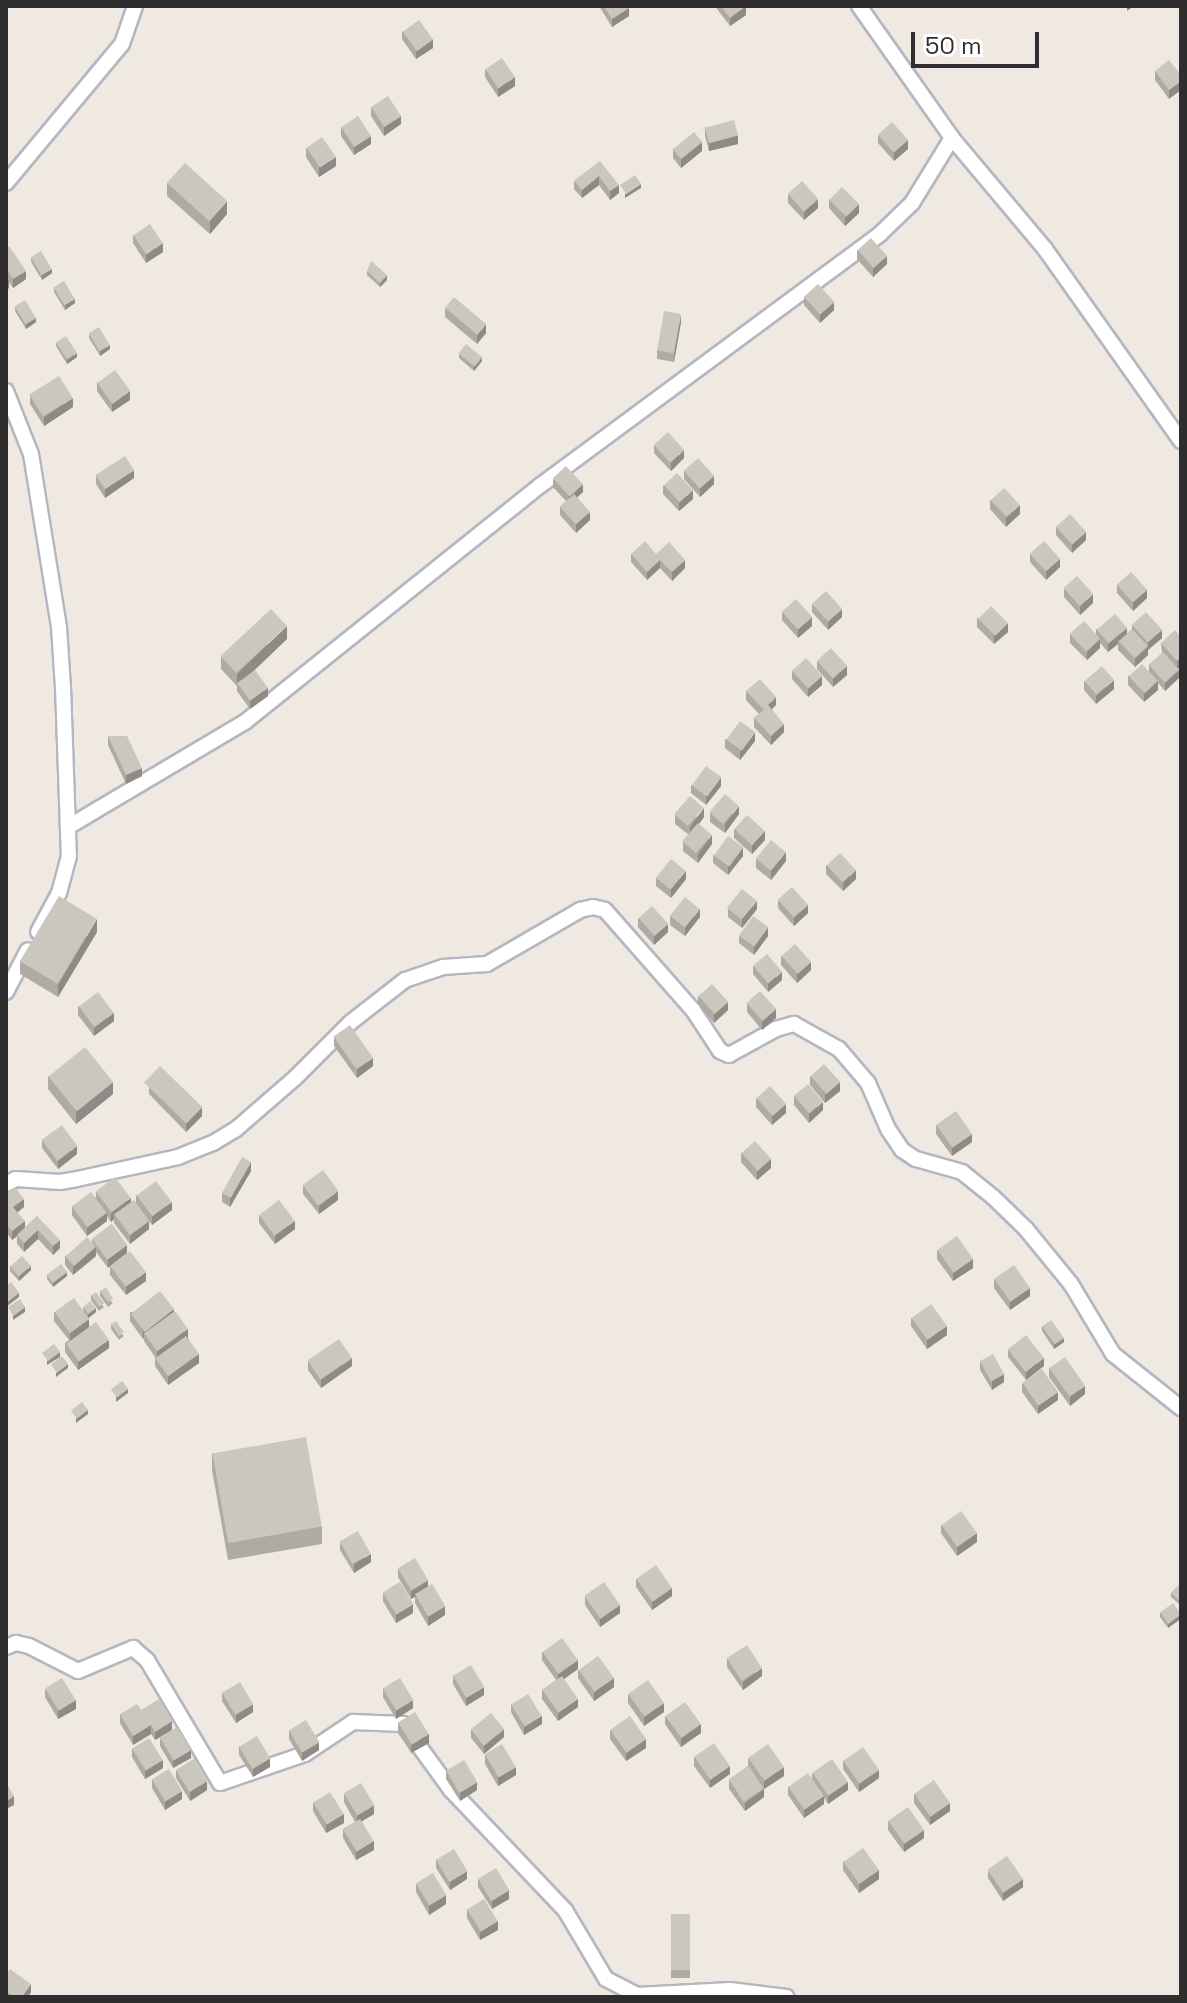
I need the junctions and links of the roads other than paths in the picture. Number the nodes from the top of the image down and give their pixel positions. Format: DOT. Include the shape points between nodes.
graph roads {
  1 [pos="135,6"];
  2 [pos="859,6"];
  3 [pos="952,138"];
  4 [pos="6,183"];
  5 [pos="6,391"];
  6 [pos="1181,441"];
  7 [pos="68,827"];
  8 [pos="6,992"];
  9 [pos="6,1184"];
  10 [pos="1181,1408"];
  11 [pos="6,1647"];
  12 [pos="787,1997"];
  1 -- 4 [label="street" via="122,44"];
  2 -- 3 [label="street"];
  3 -- 6 [label="street" via="1045,249"];
  3 -- 7 [label="street" via="912,203 880,234 541,485 245,722"];
  5 -- 7 [label="street" via="31,454 59,627"];
  7 -- 8 [label="street" via="69,856 59,893"];
  9 -- 10 [label="street" via="16,1179 77,1179 178,1157 213,1143 235,1130 351,1022 405,980 443,967 487,964 593,907 615,921 693,1010 720,1051 729,1055 794,1024 839,1049 868,1083 902,1150 962,1172 993,1197 1071,1284 1113,1354"];
  11 -- 12 [label="street" via="29,1646 78,1671 133,1648 147,1660 220,1783 305,1754 353,1722 403,1724 451,1790 565,1910 606,1979 637,1995 730,1990"];
}
